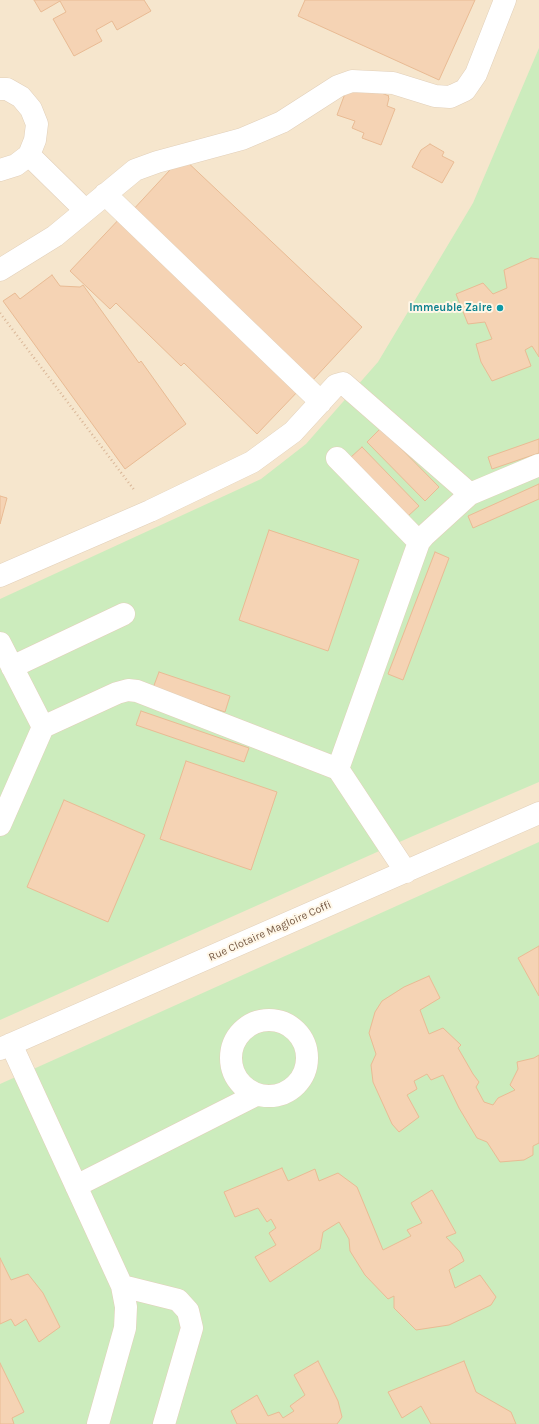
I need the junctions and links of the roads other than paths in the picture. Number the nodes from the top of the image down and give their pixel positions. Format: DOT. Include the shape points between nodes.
graph roads {
  1 [pos="505,0"];
  2 [pos="0,89"];
  3 [pos="28,155"];
  4 [pos="0,170"];
  5 [pos="105,194"];
  6 [pos="85,210"];
  7 [pos="0,270"];
  8 [pos="321,402"];
  9 [pos="337,458"];
  10 [pos="539,465"];
  11 [pos="470,494"];
  12 [pos="419,542"];
  13 [pos="0,576"];
  14 [pos="124,614"];
  15 [pos="0,643"];
  16 [pos="12,667"];
  17 [pos="43,727"];
  18 [pos="338,769"];
  19 [pos="539,812"];
  20 [pos="0,825"];
  21 [pos="406,872"];
  22 [pos="5,1046"];
  23 [pos="256,1095"];
  24 [pos="76,1186"];
  25 [pos="122,1286"];
  26 [pos="98,1424"];
  27 [pos="164,1424"];
  1 -- 5 [label="street" via="476,74 465,90 450,97 435,96 393,83 352,81 338,86 282,122 242,139 135,170"];
  2 -- 3 [label="street" via="21,97 31,109 37,124 36,140"];
  3 -- 4 [label="street" via="16,165"];
  3 -- 6 [label="street"];
  5 -- 6 [label="street"];
  5 -- 8 [label="street"];
  6 -- 7 [label="street" via="55,236"];
  8 -- 11 [label="street" via="336,385 343,383"];
  8 -- 13 [label="street" via="293,432 252,462 150,511"];
  9 -- 12 [label="street"];
  10 -- 11 [label="street"];
  11 -- 12 [label="street"];
  12 -- 18 [label="street"];
  14 -- 16 [label="street"];
  15 -- 16 [label="street"];
  16 -- 17 [label="street"];
  17 -- 18 [label="street" via="117,693 137,691"];
  17 -- 20 [label="street"];
  18 -- 21 [label="street"];
  19 -- 21 [label="street, Rue Clotaire Magloire Coffi"];
  21 -- 22 [label="street, Rue Clotaire Magloire Coffi"];
  22 -- 24 [label="street"];
  23 -- 24 [label="street"];
  24 -- 25 [label="street"];
  25 -- 26 [label="street" via="126,1307 125,1328"];
  25 -- 27 [label="street" via="178,1300 188,1312 192,1328"];
}
